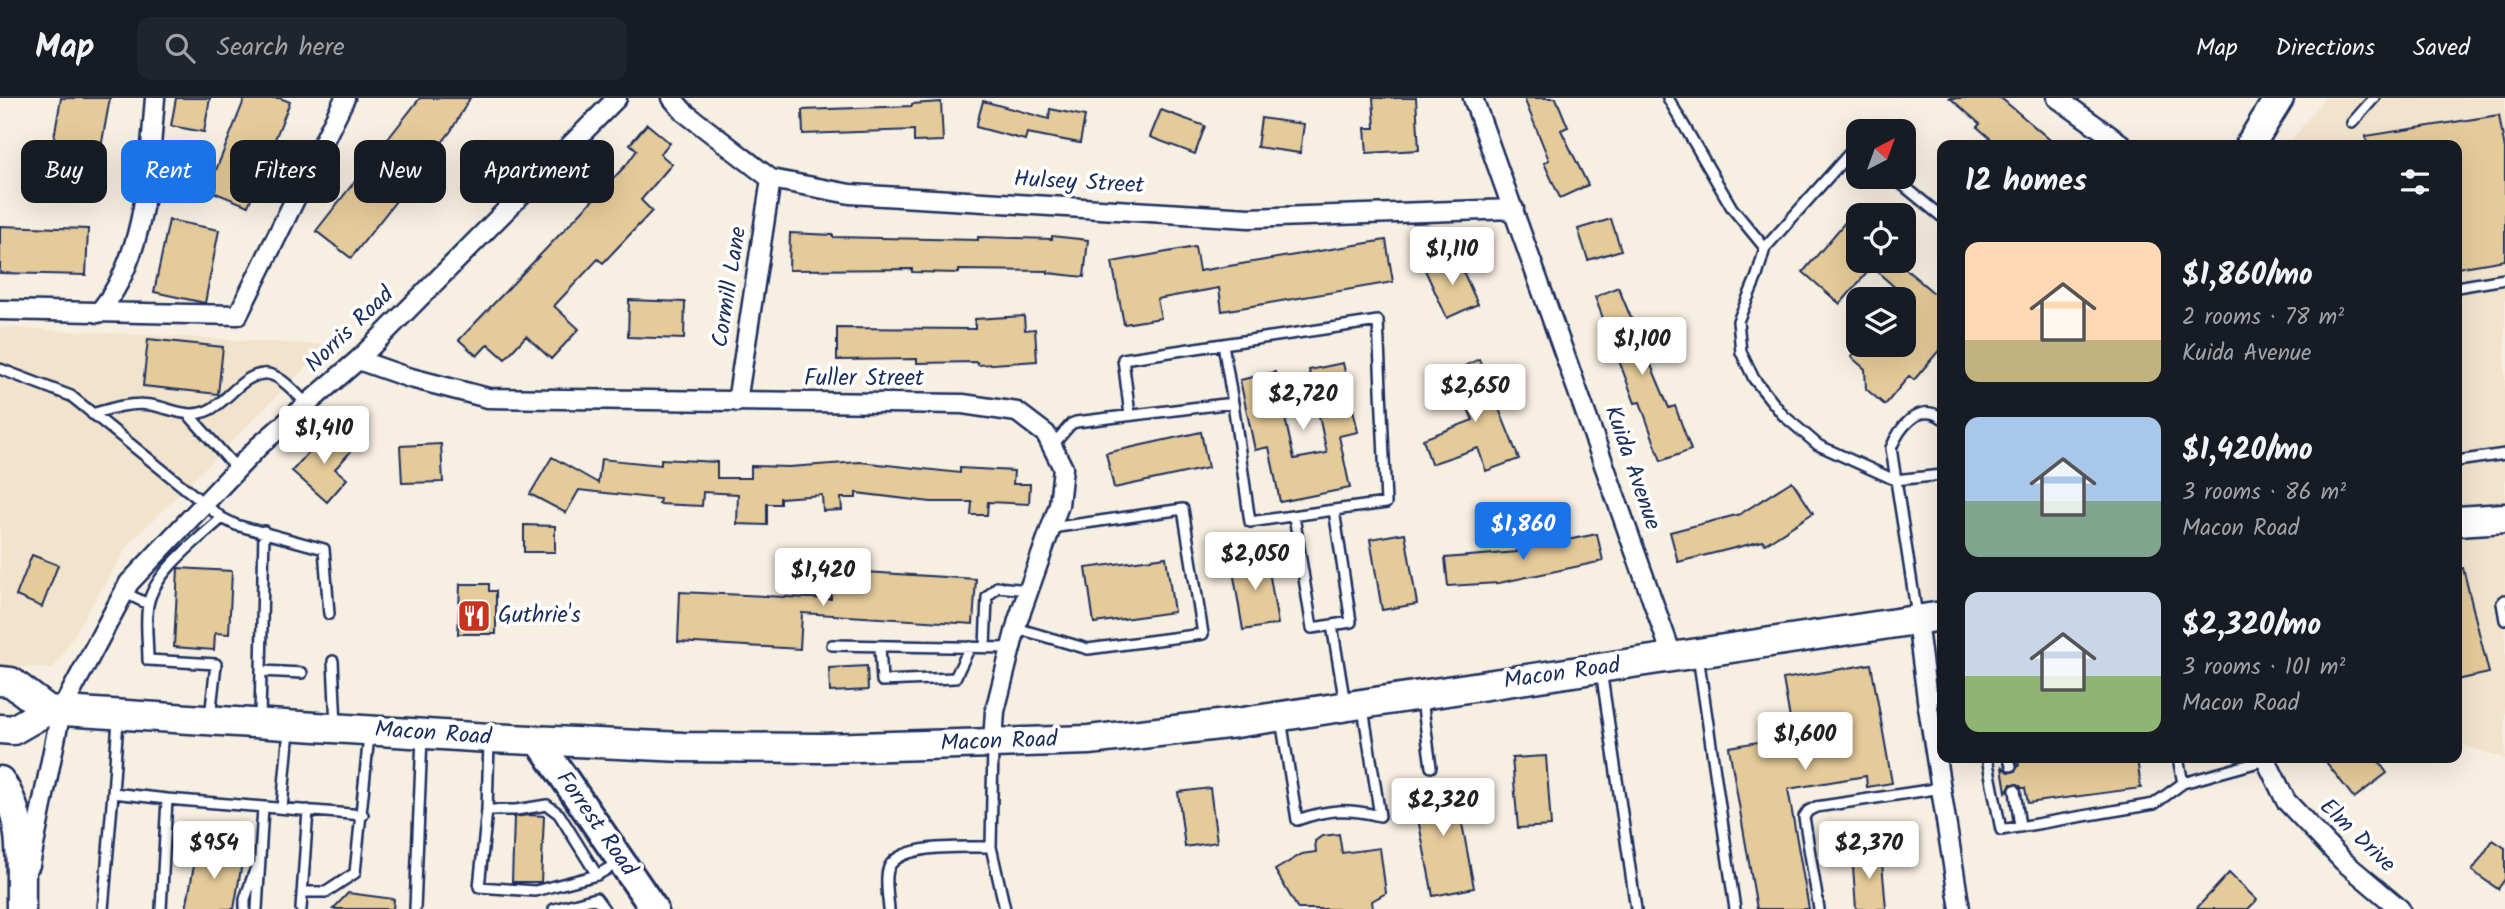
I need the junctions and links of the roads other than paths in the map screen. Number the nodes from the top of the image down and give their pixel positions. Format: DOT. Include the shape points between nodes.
graph roads {
  1 [pos="155,98"];
  2 [pos="345,98"];
  3 [pos="617,98"];
  4 [pos="671,98"];
  5 [pos="1473,98"];
  6 [pos="1668,98"];
  7 [pos="2056,98"];
  8 [pos="2279,98"];
  9 [pos="2374,98"];
  10 [pos="2259,123"];
  11 [pos="2352,123"];
  12 [pos="2116,140"];
  13 [pos="1846,157"];
  14 [pos="771,179"];
  15 [pos="1907,189"];
  16 [pos="1514,209"];
  17 [pos="1937,214"];
  18 [pos="1765,248"];
  19 [pos="2505,279"];
  20 [pos="2462,286"];
  21 [pos="0,310"];
  22 [pos="98,313"];
  23 [pos="1223,344"];
  24 [pos="358,360"];
  25 [pos="0,369"];
  26 [pos="737,402"];
  27 [pos="1233,403"];
  28 [pos="307,404"];
  29 [pos="92,414"];
  30 [pos="1937,414"];
  31 [pos="188,415"];
  32 [pos="1130,415"];
  33 [pos="1052,446"];
  34 [pos="2505,454"];
  35 [pos="2462,460"];
  36 [pos="237,469"];
  37 [pos="1937,476"];
  38 [pos="1895,480"];
  39 [pos="204,504"];
  40 [pos="1334,510"];
  41 [pos="1294,516"];
  42 [pos="222,518"];
  43 [pos="2505,518"];
  44 [pos="2462,521"];
  45 [pos="1051,528"];
  46 [pos="264,531"];
  47 [pos="1029,590"];
  48 [pos="123,592"];
  49 [pos="2505,600"];
  50 [pos="148,604"];
  51 [pos="329,614"];
  52 [pos="1930,618"];
  53 [pos="2505,620"];
  54 [pos="1332,625"];
  55 [pos="1016,628"];
  56 [pos="832,645"];
  57 [pos="880,646"];
  58 [pos="970,648"];
  59 [pos="985,648"];
  60 [pos="1011,648"];
  61 [pos="1686,656"];
  62 [pos="333,661"];
  63 [pos="1600,668"];
  64 [pos="261,671"];
  65 [pos="302,673"];
  66 [pos="0,681"];
  67 [pos="1926,687"];
  68 [pos="1421,695"];
  69 [pos="1937,697"];
  70 [pos="1354,705"];
  71 [pos="54,710"];
  72 [pos="119,714"];
  73 [pos="1280,716"];
  74 [pos="210,720"];
  75 [pos="260,723"];
  76 [pos="289,725"];
  77 [pos="336,728"];
  78 [pos="0,729"];
  79 [pos="369,730"];
  80 [pos="422,733"];
  81 [pos="1937,736"];
  82 [pos="489,738"];
  83 [pos="538,740"];
  84 [pos="993,742"];
  85 [pos="1940,763"];
  86 [pos="1988,763"];
  87 [pos="2179,763"];
  88 [pos="2251,763"];
  89 [pos="2267,763"];
  90 [pos="1431,767"];
  91 [pos="0,781"];
  92 [pos="2183,783"];
  93 [pos="1942,788"];
  94 [pos="2015,790"];
  95 [pos="113,793"];
  96 [pos="167,799"];
  97 [pos="262,807"];
  98 [pos="282,808"];
  99 [pos="307,810"];
  100 [pos="487,810"];
  101 [pos="363,815"];
  102 [pos="2020,827"];
  103 [pos="991,847"];
  104 [pos="260,856"];
  105 [pos="622,861"];
  106 [pos="597,875"];
  107 [pos="302,892"];
  108 [pos="22,909"];
  109 [pos="103,909"];
  110 [pos="161,909"];
  111 [pos="245,909"];
  112 [pos="257,909"];
  113 [pos="301,909"];
  114 [pos="415,909"];
  115 [pos="554,909"];
  116 [pos="604,909"];
  117 [pos="654,909"];
  118 [pos="889,909"];
  119 [pos="1005,909"];
  120 [pos="1636,909"];
  121 [pos="1735,909"];
  122 [pos="1819,909"];
  123 [pos="1960,909"];
  124 [pos="2400,909"];
  1 -- 22 [label="street" via="148,175 128,266"];
  2 -- 22 [label="street" via="238,315"];
  3 -- 24 [label="street, Norris Road"];
  4 -- 14 [label="street, Hulsey Street"];
  5 -- 16 [label="street, Kuida Avenue"];
  6 -- 18 [label="lane" via="1732,208"];
  7 -- 12 [label="street"];
  8 -- 10 [label="main road"];
  9 -- 11 [label="lane"];
  13 -- 18 [label="lane"];
  14 -- 16 [label="street, Hulsey Street" via="850,194 1249,218"];
  14 -- 26 [label="street, Cormill Lane"];
  15 -- 17 [label="lane"];
  16 -- 61 [label="street, Kuida Avenue"];
  18 -- 38 [label="lane" via="1738,321 1741,352 1754,379 1783,415 1818,445"];
  19 -- 20 [label="lane"];
  21 -- 22 [label="street"];
  23 -- 27 [label="lane"];
  23 -- 32 [label="lane" via="1123,359"];
  23 -- 40 [label="lane" via="1378,321 1386,503"];
  24 -- 26 [label="street, Fuller Street" via="488,398"];
  24 -- 28 [label="street, Norris Road"];
  25 -- 29 [label="lane" via="71,396"];
  26 -- 33 [label="street, Fuller Street" via="962,404 1017,412 1046,434"];
  27 -- 32 [label="lane"];
  27 -- 41 [label="lane" via="1250,522"];
  28 -- 31 [label="lane" via="273,375 262,374 209,410"];
  28 -- 36 [label="street, Norris Road"];
  29 -- 31 [label="lane" via="125,404"];
  29 -- 39 [label="lane"];
  30 -- 38 [label="lane" via="1915,415 1899,430 1891,448"];
  31 -- 36 [label="lane"];
  32 -- 33 [label="lane" via="1070,424"];
  33 -- 45 [label="street, Fuller Street" via="1063,468"];
  34 -- 35 [label="lane"];
  36 -- 39 [label="street, Norris Road"];
  37 -- 38 [label="lane"];
  38 -- 52 [label="lane"];
  39 -- 42 [label="lane"];
  39 -- 48 [label="street, Norris Road"];
  40 -- 41 [label="lane"];
  40 -- 54 [label="lane" via="1351,622"];
  41 -- 54 [label="lane" via="1312,628"];
  42 -- 46 [label="lane"];
  42 -- 50 [label="lane" via="159,580"];
  43 -- 44 [label="main road"];
  45 -- 47 [label="street, Fuller Street"];
  45 -- 55 [label="lane" via="1183,509 1203,634 1088,649"];
  46 -- 51 [label="lane" via="324,550"];
  46 -- 64 [label="lane"];
  47 -- 55 [label="street, Fuller Street"];
  47 -- 59 [label="lane" via="997,587 987,597"];
  48 -- 50 [label="lane"];
  48 -- 71 [label="street, Norris Road"];
  49 -- 53 [label="lane"];
  50 -- 74 [label="lane" via="148,660 216,664"];
  52 -- 61 [label="main road, Macon Road"];
  52 -- 67 [label="street"];
  54 -- 70 [label="lane"];
  55 -- 60 [label="street, Fuller Street"];
  56 -- 57 [label="lane"];
  57 -- 58 [label="lane"];
  57 -- 58 [label="lane" via="882,681 955,678"];
  58 -- 59 [label="lane"];
  59 -- 60 [label="lane"];
  60 -- 84 [label="street, Fuller Street" via="995,710"];
  61 -- 63 [label="main road, Macon Road"];
  61 -- 121 [label="lane"];
  62 -- 77 [label="lane"];
  63 -- 68 [label="main road, Macon Road"];
  63 -- 120 [label="lane"];
  64 -- 65 [label="lane"];
  64 -- 75 [label="lane"];
  66 -- 71 [label="main road" via="10,682"];
  67 -- 69 [label="lane"];
  67 -- 81 [label="street"];
  68 -- 70 [label="main road, Macon Road"];
  68 -- 90 [label="lane"];
  70 -- 73 [label="main road, Macon Road"];
  70 -- 73 [label="lane" via="1380,816 1326,810 1297,820"];
  71 -- 72 [label="main road, Macon Road"];
  71 -- 78 [label="main road" via="13,730"];
  71 -- 108 [label="street, Norris Road"];
  72 -- 74 [label="main road, Macon Road"];
  72 -- 95 [label="lane"];
  73 -- 84 [label="main road, Macon Road" via="1089,740"];
  74 -- 75 [label="main road, Macon Road"];
  75 -- 76 [label="main road, Macon Road"];
  76 -- 77 [label="main road, Macon Road"];
  76 -- 98 [label="lane"];
  77 -- 79 [label="main road, Macon Road"];
  79 -- 80 [label="main road, Macon Road"];
  79 -- 101 [label="lane"];
  80 -- 82 [label="main road, Macon Road"];
  80 -- 114 [label="lane"];
  82 -- 83 [label="main road, Macon Road"];
  82 -- 100 [label="lane"];
  83 -- 84 [label="main road, Macon Road" via="822,748"];
  83 -- 105 [label="main road, Forrest Road"];
  84 -- 103 [label="lane"];
  85 -- 93 [label="street"];
  86 -- 102 [label="lane" via="2001,830"];
  87 -- 92 [label="lane"];
  88 -- 92 [label="lane"];
  89 -- 124 [label="street, Elm Drive" via="2286,801 2343,861"];
  91 -- 108 [label="main road" via="18,819"];
  92 -- 102 [label="lane" via="2154,804"];
  93 -- 122 [label="lane" via="1808,811 1804,817"];
  93 -- 123 [label="street"];
  94 -- 102 [label="lane"];
  95 -- 96 [label="lane"];
  95 -- 109 [label="lane"];
  96 -- 97 [label="lane"];
  96 -- 110 [label="lane"];
  97 -- 98 [label="lane"];
  97 -- 104 [label="lane"];
  98 -- 99 [label="lane"];
  99 -- 101 [label="lane"];
  99 -- 107 [label="lane"];
  100 -- 106 [label="lane" via="547,805 559,814"];
  100 -- 106 [label="lane" via="479,887 535,891"];
  101 -- 107 [label="lane" via="355,873 326,892"];
  103 -- 118 [label="lane" via="908,851 893,859 887,872"];
  103 -- 119 [label="lane"];
  104 -- 111 [label="lane"];
  104 -- 112 [label="lane"];
  105 -- 106 [label="lane"];
  105 -- 117 [label="main road, Forrest Road"];
  107 -- 113 [label="lane"];
  115 -- 116 [label="lane" via="596,898"];
}
